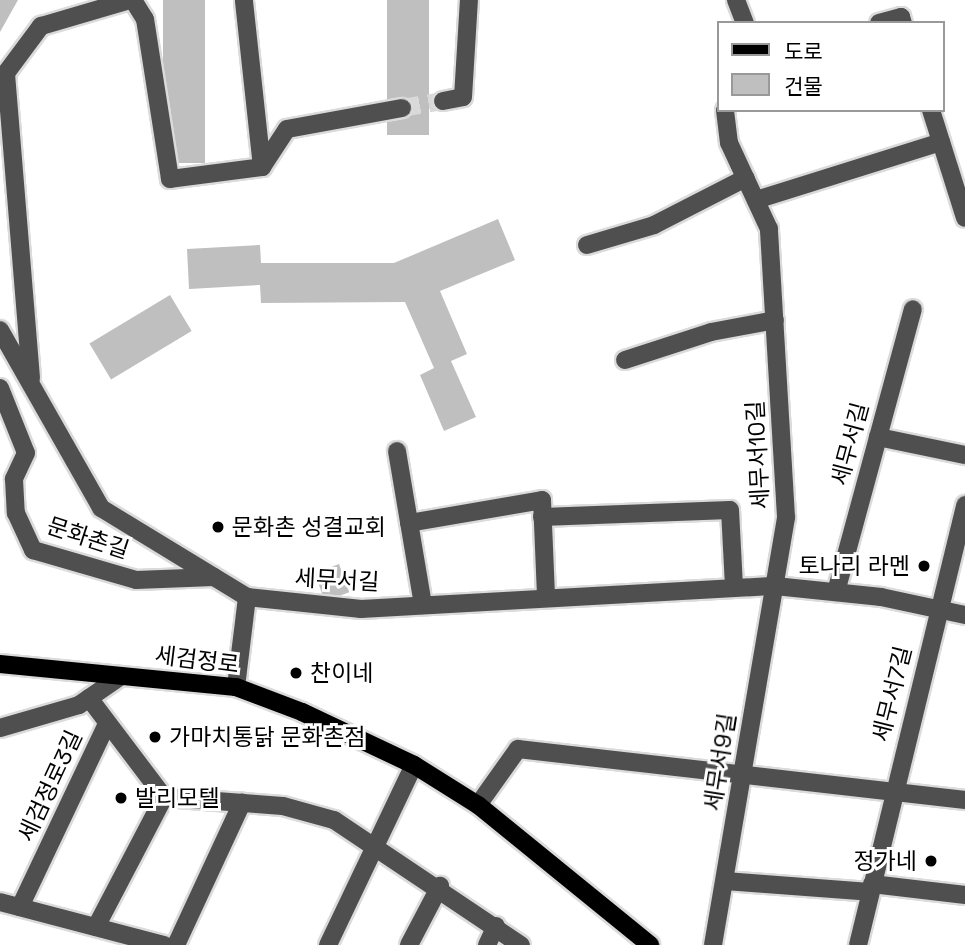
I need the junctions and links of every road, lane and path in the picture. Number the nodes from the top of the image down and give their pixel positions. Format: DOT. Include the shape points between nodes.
graph roads {
  1 [pos="131,0"];
  2 [pos="244,0"];
  3 [pos="469,0"];
  4 [pos="736,0"];
  5 [pos="744,21"];
  6 [pos="886,21"];
  7 [pos="902,21"];
  8 [pos="443,101"];
  9 [pos="402,108"];
  10 [pos="725,112"];
  11 [pos="932,112"];
  12 [pos="941,142"];
  13 [pos="262,167"];
  14 [pos="746,178"];
  15 [pos="756,200"];
  16 [pos="965,218"];
  17 [pos="587,245"];
  18 [pos="913,309"];
  19 [pos="775,320"];
  20 [pos="0,330"];
  21 [pos="625,360"];
  22 [pos="31,378"];
  23 [pos="0,388"];
  24 [pos="878,437"];
  25 [pos="397,451"];
  26 [pos="965,456"];
  27 [pos="965,505"];
  28 [pos="542,517"];
  29 [pos="409,523"];
  30 [pos="214,577"];
  31 [pos="775,586"];
  32 [pos="734,587"];
  33 [pos="835,592"];
  34 [pos="247,597"];
  35 [pos="546,597"];
  36 [pos="423,605"];
  37 [pos="942,609"];
  38 [pos="965,615"];
  39 [pos="0,664"];
  40 [pos="121,676"];
  41 [pos="236,687"];
  42 [pos="89,698"];
  43 [pos="107,724"];
  44 [pos="0,728"];
  45 [pos="414,765"];
  46 [pos="743,776"];
  47 [pos="893,792"];
  48 [pos="164,797"];
  49 [pos="965,800"];
  50 [pos="243,803"];
  51 [pos="478,805"];
  52 [pos="377,844"];
  53 [pos="725,881"];
  54 [pos="440,886"];
  55 [pos="871,888"];
  56 [pos="965,895"];
  57 [pos="0,902"];
  58 [pos="20,907"];
  59 [pos="496,926"];
  60 [pos="96,927"];
  61 [pos="163,945"];
  62 [pos="176,945"];
  63 [pos="328,945"];
  64 [pos="409,945"];
  65 [pos="487,945"];
  66 [pos="521,945"];
  67 [pos="650,945"];
  68 [pos="713,945"];
  69 [pos="858,945"];
  1 -- 13 [label="street" via="145,19 170,179"];
  1 -- 22 [label="street" via="40,26 6,73"];
  2 -- 13 [label="street"];
  3 -- 8 [label="street" via="463,97"];
  4 -- 5 [label="street"];
  6 -- 7 [label="street" via="901,17"];
  9 -- 13 [label="street" via="287,129"];
  10 -- 14 [label="street, 세무서10길" via="729,143"];
  11 -- 12 [label="street"];
  12 -- 15 [label="street"];
  12 -- 16 [label="street"];
  14 -- 15 [label="street, 세무서10길"];
  14 -- 17 [label="street" via="654,225"];
  15 -- 19 [label="street, 세무서10길" via="769,229"];
  18 -- 24 [label="street, 세무서길"];
  19 -- 21 [label="street" via="711,332"];
  19 -- 31 [label="street, 세무서10길" via="786,517"];
  20 -- 22 [label="street, 문화촌길"];
  22 -- 30 [label="street, 문화촌길" via="101,508"];
  23 -- 30 [label="street, 문화촌길" via="26,453 14,480 16,513 33,551 136,580"];
  24 -- 26 [label="street"];
  24 -- 33 [label="street, 세무서길"];
  25 -- 29 [label="street"];
  27 -- 37 [label="street, 세무서7길"];
  28 -- 29 [label="street" via="542,500"];
  28 -- 32 [label="street" via="730,510"];
  28 -- 35 [label="street"];
  29 -- 36 [label="street"];
  30 -- 34 [label="street, 문화촌길"];
  31 -- 32 [label="street, 세무서길"];
  31 -- 33 [label="street, 세무서길"];
  31 -- 46 [label="street, 세무서9길"];
  32 -- 35 [label="street, 세무서길"];
  33 -- 37 [label="street, 세무서길"];
  34 -- 36 [label="street, 세무서길" via="360,610"];
  34 -- 41 [label="street"];
  35 -- 36 [label="street, 세무서길"];
  37 -- 38 [label="street, 세무서길"];
  37 -- 47 [label="street, 세무서7길"];
  39 -- 40 [label="main road, 세검정로"];
  40 -- 41 [label="main road, 세검정로"];
  40 -- 42 [label="street, 세검정로3길"];
  41 -- 45 [label="main road, 세검정로"];
  42 -- 43 [label="street"];
  42 -- 44 [label="street, 세검정로3길"];
  43 -- 48 [label="street"];
  43 -- 58 [label="street, 세검정로3길"];
  45 -- 51 [label="main road, 세검정로"];
  45 -- 52 [label="street"];
  46 -- 47 [label="street"];
  46 -- 51 [label="street" via="518,749"];
  46 -- 53 [label="street, 세무서9길"];
  47 -- 49 [label="street"];
  47 -- 55 [label="street, 세무서7길"];
  48 -- 50 [label="street"];
  48 -- 60 [label="street"];
  50 -- 52 [label="street" via="283,806 334,820"];
  50 -- 62 [label="street"];
  51 -- 67 [label="main road, 세검정로"];
  52 -- 54 [label="street"];
  52 -- 63 [label="street"];
  53 -- 55 [label="street"];
  53 -- 68 [label="street, 세무서9길"];
  54 -- 59 [label="street"];
  54 -- 64 [label="street"];
  55 -- 56 [label="street"];
  55 -- 69 [label="street, 세무서7길"];
  57 -- 58 [label="street"];
  58 -- 60 [label="street"];
  59 -- 65 [label="street"];
  59 -- 66 [label="street"];
  60 -- 61 [label="street"];
}
